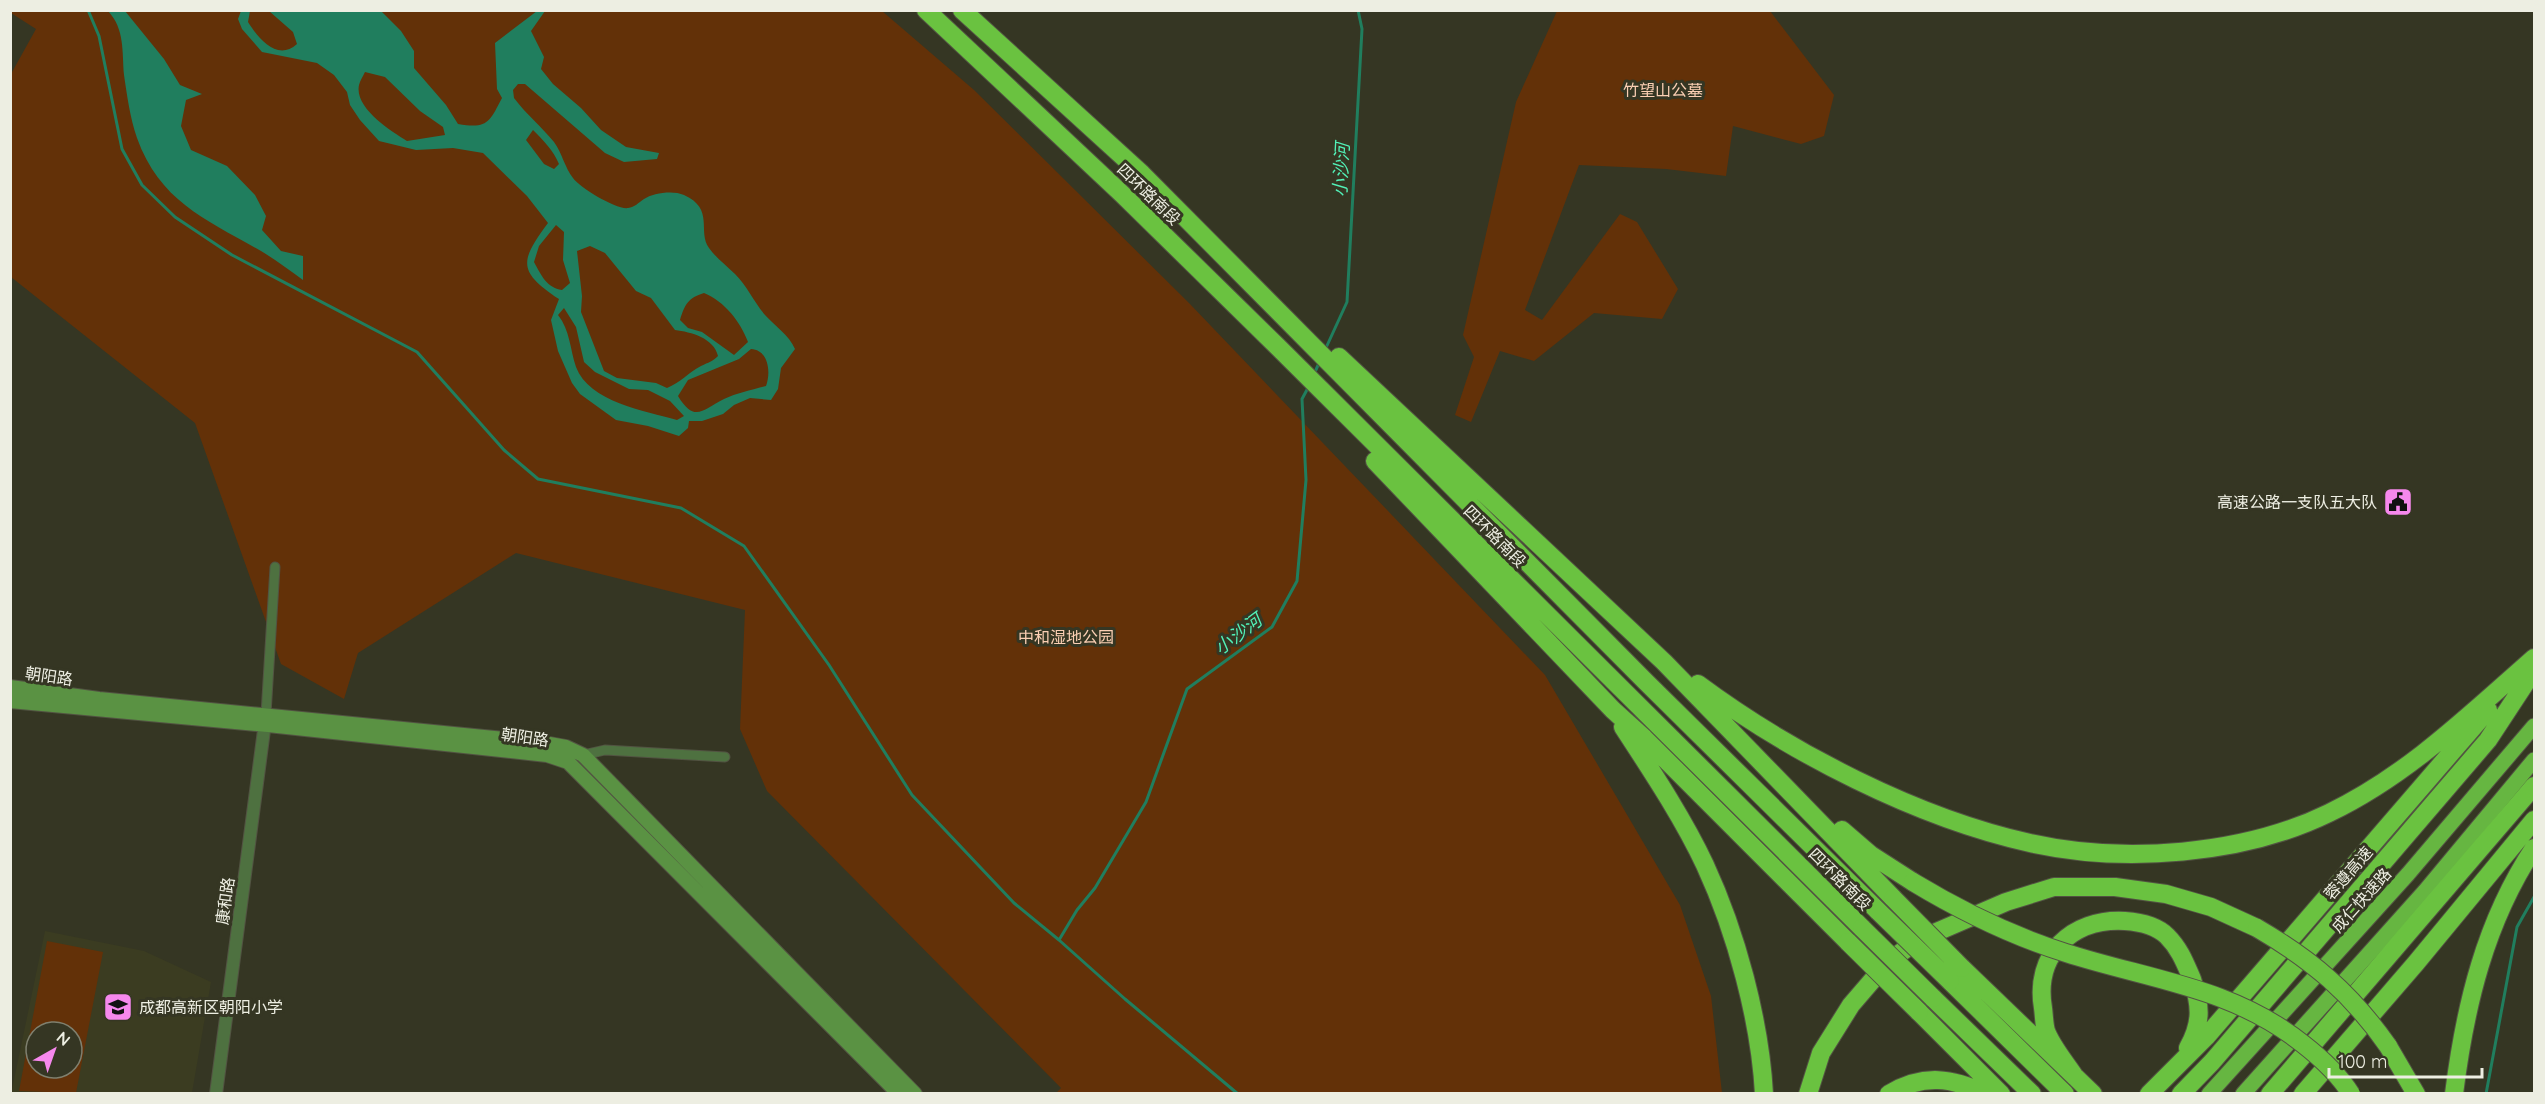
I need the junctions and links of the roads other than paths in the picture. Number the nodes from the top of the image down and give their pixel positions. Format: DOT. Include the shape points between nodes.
graph roads {
  1 [pos="926,10"];
  2 [pos="962,10"];
  3 [pos="1286,312"];
  4 [pos="1341,417"];
  5 [pos="275,567"];
  6 [pos="2531,665"];
  7 [pos="1688,682"];
  8 [pos="10,687"];
  9 [pos="10,701"];
  10 [pos="266,719"];
  11 [pos="2535,726"];
  12 [pos="1638,739"];
  13 [pos="583,755"];
  14 [pos="725,756"];
  15 [pos="1760,760"];
  16 [pos="2535,760"];
  17 [pos="2535,786"];
  18 [pos="2535,820"];
  19 [pos="2535,848"];
  20 [pos="1956,975"];
  21 [pos="1754,1011"];
  22 [pos="2182,1060"];
  23 [pos="2075,1077"];
  24 [pos="216,1094"];
  25 [pos="899,1094"];
  26 [pos="915,1094"];
  27 [pos="1755,1094"];
  28 [pos="1764,1094"];
  29 [pos="1808,1094"];
  30 [pos="1889,1094"];
  31 [pos="1987,1094"];
  32 [pos="2001,1094"];
  33 [pos="2032,1094"];
  34 [pos="2065,1094"];
  35 [pos="2093,1094"];
  36 [pos="2150,1094"];
  37 [pos="2181,1094"];
  38 [pos="2209,1094"];
  39 [pos="2243,1094"];
  40 [pos="2270,1094"];
  41 [pos="2303,1094"];
  42 [pos="2351,1094"];
  43 [pos="2416,1094"];
  44 [pos="2454,1094"];
  1 -- 4 [label="highway, 四环路南段" via="1122,194"];
  2 -- 3 [label="highway, 四环路南段"];
  3 -- 7 [label="highway"];
  3 -- 20 [label="highway, 四环路南段, bridge" via="1353,387 1667,703 1878,910"];
  4 -- 12 [label="highway"];
  4 -- 33 [label="highway, 四环路南段, bridge"];
  5 -- 10 [label="street"];
  6 -- 7 [label="highway" via="2418,759 2327,814 2264,837 2151,854 2032,844 1982,830 1907,802 1796,749"];
  6 -- 22 [label="highway"];
  6 -- 37 [label="highway, 蓉遵高速" via="2488,740"];
  7 -- 15 [label="highway"];
  8 -- 10 [label="main road, 朝阳路"];
  9 -- 10 [label="main road, 朝阳路"];
  10 -- 13 [label="main road, 朝阳路" via="544,743"];
  10 -- 24 [label="street, 康和路"];
  10 -- 25 [label="main road, 朝阳路" via="547,755 568,762"];
  11 -- 38 [label="highway, 成仁快速路" via="2408,874"];
  12 -- 21 [label="highway" via="1705,864"];
  12 -- 32 [label="highway, bridge"];
  13 -- 14 [label="street, 朝阳路" via="605,750"];
  13 -- 26 [label="main road"];
  15 -- 20 [label="highway, bridge" via="1893,898"];
  15 -- 42 [label="highway, bridge" via="1871,855 1949,904 2021,938 2229,1000 2283,1028 2317,1055"];
  16 -- 39 [label="highway" via="2425,891"];
  17 -- 40 [label="highway"];
  18 -- 41 [label="highway"];
  19 -- 44 [label="highway" via="2497,916 2475,978"];
  20 -- 23 [label="highway"];
  20 -- 34 [label="highway, 四环路南段"];
  21 -- 27 [label="highway"];
  21 -- 28 [label="highway"];
  22 -- 23 [label="highway" via="2197,1033 2200,1002 2183,956 2165,934 2138,922 2113,920 2090,924 2067,936 2046,963 2040,994 2046,1031"];
  22 -- 36 [label="highway"];
  23 -- 35 [label="highway"];
  29 -- 43 [label="highway, bridge" via="1821,1053 1851,1005 1888,962 1918,940 2006,902 2054,887 2115,887 2166,894 2211,907 2294,950 2334,981 2366,1015"];
  30 -- 31 [label="highway" via="1934,1079 1961,1082"];
}
